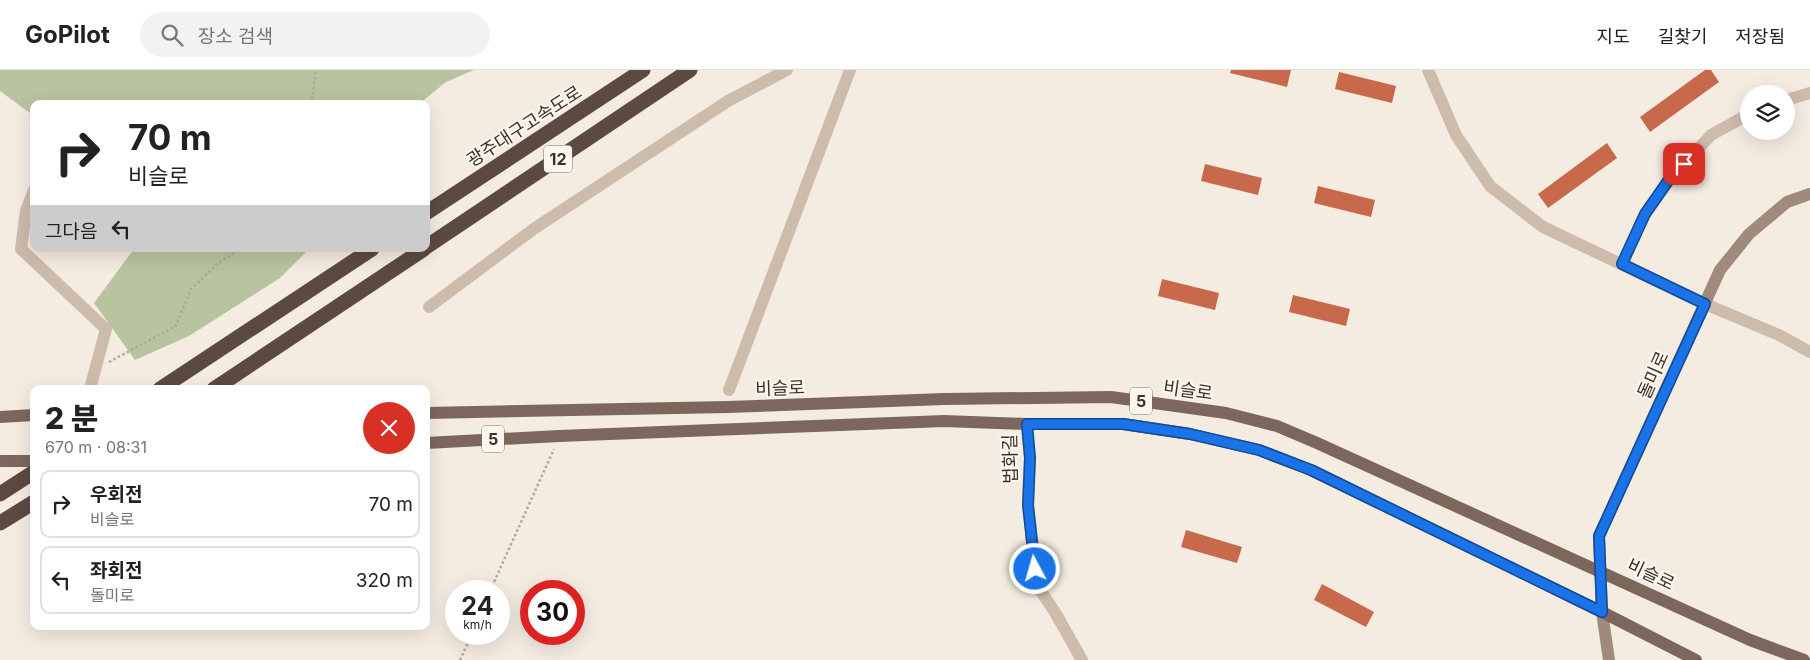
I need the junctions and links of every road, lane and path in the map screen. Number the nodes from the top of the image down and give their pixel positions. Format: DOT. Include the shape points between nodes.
graph roads {
  1 [pos="316,70"];
  2 [pos="643,70"];
  3 [pos="690,70"];
  4 [pos="787,70"];
  5 [pos="850,70"];
  6 [pos="1428,70"];
  7 [pos="1810,93"];
  8 [pos="1795,97"];
  9 [pos="312,100"];
  10 [pos="1740,119"];
  11 [pos="1810,194"];
  12 [pos="30,200"];
  13 [pos="430,210"];
  14 [pos="430,245"];
  15 [pos="236,252"];
  16 [pos="367,252"];
  17 [pos="419,252"];
  18 [pos="1622,264"];
  19 [pos="1705,304"];
  20 [pos="429,307"];
  21 [pos="1810,352"];
  22 [pos="95,370"];
  23 [pos="91,385"];
  24 [pos="166,385"];
  25 [pos="220,385"];
  26 [pos="730,390"];
  27 [pos="430,414"];
  28 [pos="30,415"];
  29 [pos="0,417"];
  30 [pos="1027,424"];
  31 [pos="559,436"];
  32 [pos="430,443"];
  33 [pos="0,461"];
  34 [pos="30,461"];
  35 [pos="30,475"];
  36 [pos="4,491"];
  37 [pos="30,505"];
  38 [pos="0,523"];
  39 [pos="1601,570"];
  40 [pos="495,580"];
  41 [pos="1602,612"];
  42 [pos="467,645"];
  43 [pos="1692,658"];
  44 [pos="460,660"];
  45 [pos="1082,660"];
  46 [pos="1609,660"];
  47 [pos="1674,660"];
  48 [pos="1804,660"];
  1 -- 9 [label="path"];
  2 -- 13 [label="highway, 광주대구고속도로 / 12"];
  3 -- 14 [label="highway, 12"];
  4 -- 20 [label="street" via="728,101 535,228"];
  5 -- 26 [label="street"];
  6 -- 18 [label="street" via="1456,134 1490,186 1543,227"];
  7 -- 8 [label="street"];
  10 -- 18 [label="street" via="1711,135 1670,178 1645,214"];
  11 -- 19 [label="main road, 돌미로" via="1787,202 1749,234 1720,270"];
  12 -- 22 [label="street" via="21,249 106,329"];
  15 -- 22 [label="path" via="218,263 191,289 176,326"];
  16 -- 24 [label="highway"];
  17 -- 25 [label="highway, 12"];
  18 -- 19 [label="street"];
  19 -- 21 [label="street" via="1779,335"];
  19 -- 39 [label="main road, 돌미로" via="1599,536"];
  22 -- 23 [label="street"];
  27 -- 39 [label="main road, 비슬로 / 5" via="1110,397 1226,413 1276,426"];
  28 -- 29 [label="main road"];
  30 -- 31 [label="main road, 5" via="944,421"];
  30 -- 41 [label="main road, 5" via="1123,424 1190,434 1259,450 1311,470"];
  30 -- 45 [label="street, 법화길" via="1030,458 1028,505 1037,585"];
  31 -- 32 [label="main road, 5"];
  31 -- 40 [label="path"];
  33 -- 34 [label="main road"];
  35 -- 36 [label="highway"];
  37 -- 38 [label="highway"];
  39 -- 41 [label="main road, 돌미로"];
  39 -- 48 [label="main road, 비슬로 / 5" via="1750,640"];
  41 -- 43 [label="main road, 5"];
  41 -- 46 [label="main road, 돌미로"];
  42 -- 44 [label="path"];
  43 -- 47 [label="main road"];
}
